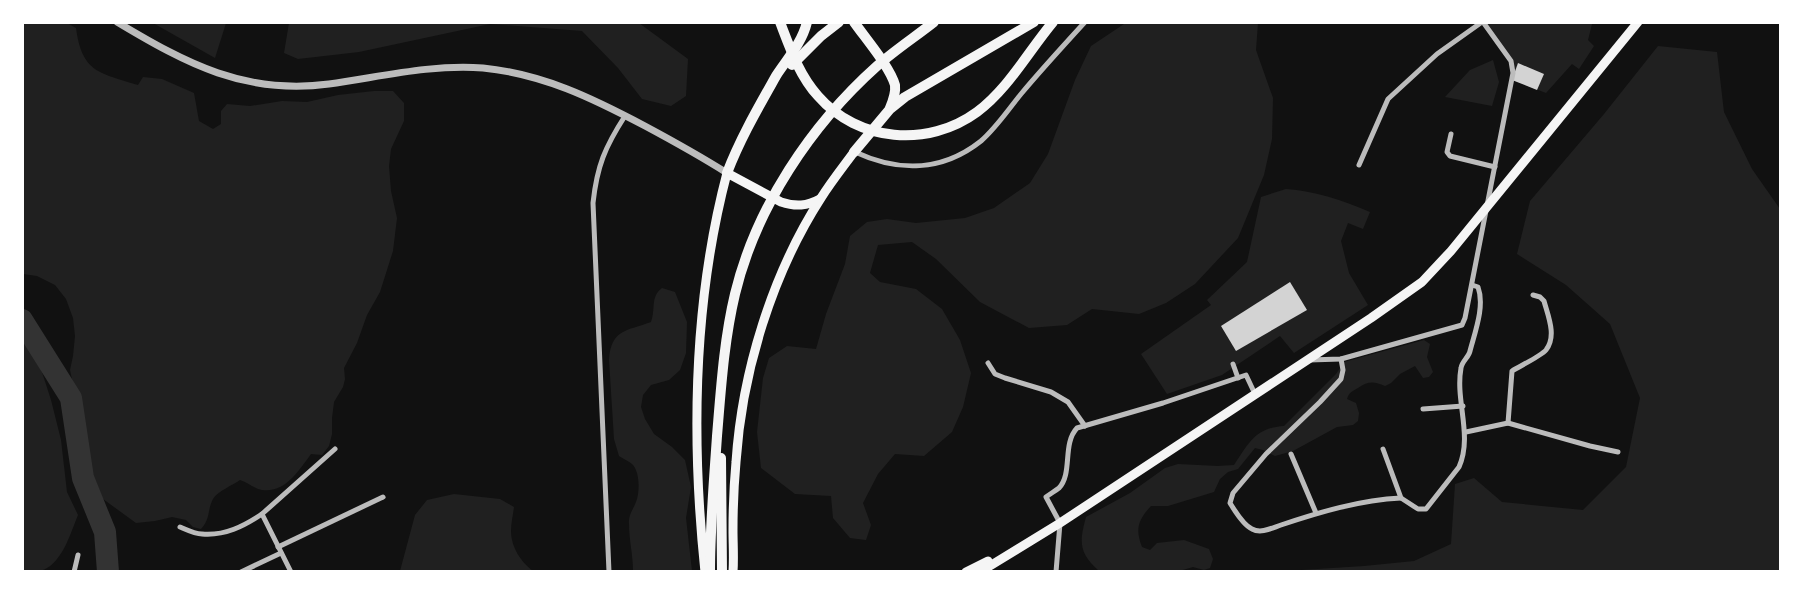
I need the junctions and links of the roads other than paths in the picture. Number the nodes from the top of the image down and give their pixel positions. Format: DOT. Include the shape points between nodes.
graph roads {
  1 [pos="117,22"];
  2 [pos="807,22"];
  3 [pos="839,22"];
  4 [pos="934,22"];
  5 [pos="1034,22"];
  6 [pos="1053,22"];
  7 [pos="1085,22"];
  8 [pos="1482,22"];
  9 [pos="1638,22"];
  10 [pos="780,23"];
  11 [pos="855,24"];
  12 [pos="890,109"];
  13 [pos="625,116"];
  14 [pos="753,118"];
  15 [pos="1451,134"];
  16 [pos="854,152"];
  17 [pos="1360,165"];
  18 [pos="1495,167"];
  19 [pos="727,173"];
  20 [pos="820,199"];
  21 [pos="1487,206"];
  22 [pos="1472,285"];
  23 [pos="1533,295"];
  24 [pos="1341,359"];
  25 [pos="1307,360"];
  26 [pos="988,364"];
  27 [pos="1233,364"];
  28 [pos="1238,378"];
  29 [pos="721,387"];
  30 [pos="1255,394"];
  31 [pos="1463,406"];
  32 [pos="1423,409"];
  33 [pos="1508,423"];
  34 [pos="1085,426"];
  35 [pos="1466,432"];
  36 [pos="335,449"];
  37 [pos="1383,450"];
  38 [pos="1618,452"];
  39 [pos="1291,454"];
  40 [pos="383,497"];
  41 [pos="1401,498"];
  42 [pos="1316,513"];
  43 [pos="262,514"];
  44 [pos="1060,523"];
  45 [pos="180,527"];
  46 [pos="1036,538"];
  47 [pos="278,547"];
  48 [pos="281,553"];
  49 [pos="78,555"];
  50 [pos="734,570"];
  51 [pos="74,572"];
  52 [pos="241,572"];
  53 [pos="290,572"];
  54 [pos="609,572"];
  55 [pos="705,572"];
  56 [pos="710,572"];
  57 [pos="722,572"];
  58 [pos="966,572"];
  59 [pos="980,572"];
  60 [pos="1056,572"];
  1 -- 13 [label="street" via="187,62 256,84 328,84 446,68 484,68 551,82"];
  2 -- 14 [label="highway" via="801,39"];
  3 -- 14 [label="highway" via="785,72"];
  4 -- 29 [label="highway" via="877,66 852,90 828,116 788,172 745,260 729,324"];
  5 -- 12 [label="highway" via="905,97"];
  6 -- 10 [label="highway" via="992,100 947,129 913,136 867,129 828,107 807,82"];
  7 -- 16 [label="street" via="982,140 966,152 928,165 909,166 890,165"];
  8 -- 17 [label="street" via="1437,54 1388,99"];
  8 -- 18 [label="street" via="1511,61 1513,73"];
  9 -- 21 [label="highway"];
  11 -- 12 [label="highway" via="895,86"];
  12 -- 16 [label="highway"];
  13 -- 19 [label="street"];
  13 -- 54 [label="street" via="602,157 593,203"];
  14 -- 19 [label="highway"];
  15 -- 18 [label="street" via="1447,152 1450,156"];
  16 -- 20 [label="highway"];
  18 -- 21 [label="street"];
  19 -- 20 [label="highway" via="781,202 798,206"];
  19 -- 55 [label="highway" via="707,265 699,356 698,441"];
  20 -- 50 [label="highway" via="768,307 746,390 736,462"];
  21 -- 22 [label="street"];
  21 -- 25 [label="highway" via="1452,251 1422,282"];
  22 -- 24 [label="street" via="1462,325"];
  22 -- 31 [label="street" via="1478,287 1481,296 1470,352 1462,364"];
  23 -- 33 [label="street" via="1544,301 1551,329 1549,341 1545,351 1512,371"];
  24 -- 25 [label="street"];
  24 -- 42 [label="street" via="1341,379 1266,454 1230,497 1230,503 1252,530 1262,531"];
  25 -- 30 [label="highway"];
  26 -- 34 [label="street" via="995,374 1051,392 1068,402"];
  27 -- 28 [label="street"];
  28 -- 30 [label="street" via="1246,375"];
  28 -- 34 [label="street"];
  29 -- 56 [label="highway"];
  29 -- 57 [label="highway"];
  30 -- 44 [label="highway"];
  31 -- 32 [label="street"];
  31 -- 35 [label="street"];
  33 -- 35 [label="street"];
  33 -- 38 [label="street"];
  34 -- 44 [label="street" via="1070,435 1064,480 1059,488 1046,496"];
  35 -- 41 [label="street" via="1459,467 1426,509 1418,509"];
  36 -- 43 [label="street"];
  37 -- 41 [label="street"];
  39 -- 42 [label="street"];
  40 -- 47 [label="street"];
  41 -- 42 [label="street" via="1346,505"];
  43 -- 45 [label="street" via="220,534 201,534"];
  43 -- 47 [label="street"];
  44 -- 46 [label="highway"];
  44 -- 60 [label="street"];
  46 -- 58 [label="highway"];
  46 -- 59 [label="highway"];
  47 -- 48 [label="street"];
  48 -- 52 [label="street"];
  48 -- 53 [label="street"];
  49 -- 51 [label="street"];
}
